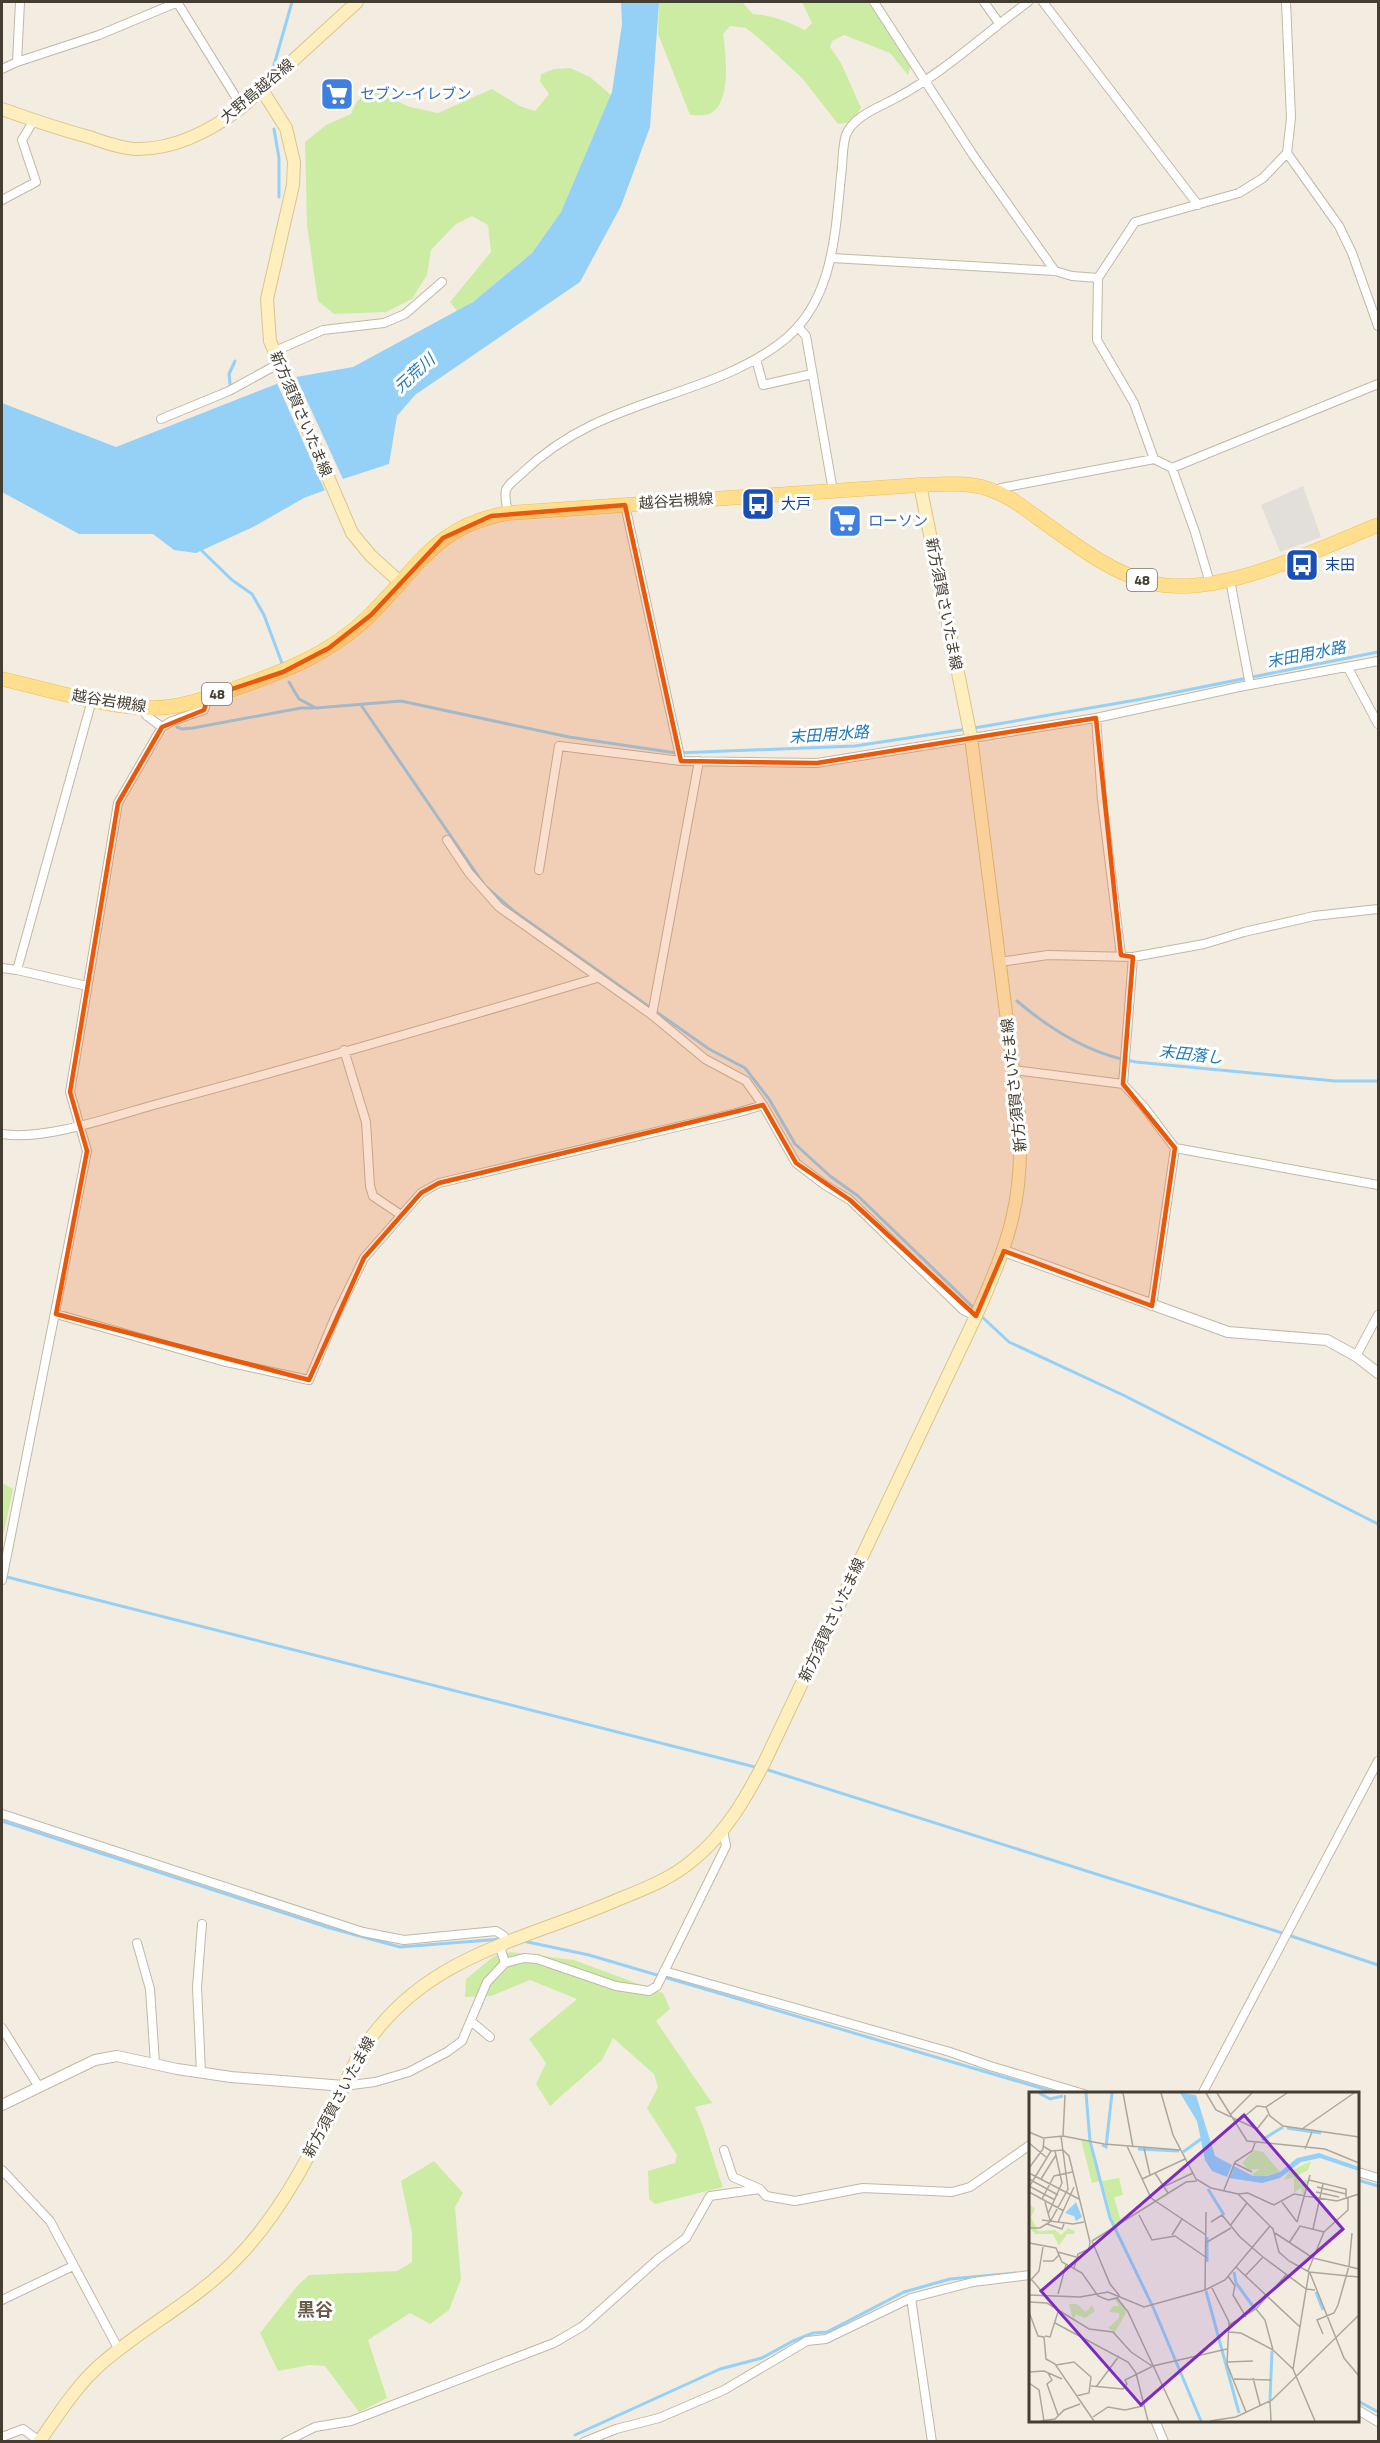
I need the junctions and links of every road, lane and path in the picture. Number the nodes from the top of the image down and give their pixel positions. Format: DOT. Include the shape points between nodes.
graph roads {
  1 [pos="20,2"];
  2 [pos="177,2"];
  3 [pos="357,2"];
  4 [pos="874,2"];
  5 [pos="984,2"];
  6 [pos="1028,2"];
  7 [pos="1043,2"];
  8 [pos="1286,2"];
  9 [pos="999,23"];
  10 [pos="17,62"];
  11 [pos="2,69"];
  12 [pos="926,82"];
  13 [pos="262,90"];
  14 [pos="242,107"];
  15 [pos="2,109"];
  16 [pos="34,120"];
  17 [pos="1287,153"];
  18 [pos="2,200"];
  19 [pos="1198,206"];
  20 [pos="832,258"];
  21 [pos="1055,271"];
  22 [pos="1098,278"];
  23 [pos="442,282"];
  24 [pos="1378,326"];
  25 [pos="799,328"];
  26 [pos="273,352"];
  27 [pos="756,359"];
  28 [pos="280,368"];
  29 [pos="812,374"];
  30 [pos="1378,384"];
  31 [pos="161,419"];
  32 [pos="1154,459"];
  33 [pos="1172,468"];
  34 [pos="920,484"];
  35 [pos="833,490"];
  36 [pos="996,491"];
  37 [pos="625,505"];
  38 [pos="508,513"];
  39 [pos="1378,525"];
  40 [pos="1230,580"];
  41 [pos="400,582"];
  42 [pos="1210,583"];
  43 [pos="1378,661"];
  44 [pos="1348,668"];
  45 [pos="2,679"];
  46 [pos="1250,685"];
  47 [pos="208,697"];
  48 [pos="92,700"];
  49 [pos="141,708"];
  50 [pos="1096,718"];
  51 [pos="1378,724"];
  52 [pos="162,727"];
  53 [pos="971,737"];
  54 [pos="681,761"];
  55 [pos="699,761"];
  56 [pos="447,840"];
  57 [pos="539,870"];
  58 [pos="1378,909"];
  59 [pos="1121,956"];
  60 [pos="1133,957"];
  61 [pos="1000,962"];
  62 [pos="2,968"];
  63 [pos="17,969"];
  64 [pos="597,978"];
  65 [pos="87,986"];
  66 [pos="652,1015"];
  67 [pos="344,1050"];
  68 [pos="1014,1070"];
  69 [pos="1123,1084"];
  70 [pos="763,1105"];
  71 [pos="80,1125"];
  72 [pos="2,1134"];
  73 [pos="1175,1148"];
  74 [pos="1378,1185"];
  75 [pos="401,1215"];
  76 [pos="1004,1251"];
  77 [pos="1152,1306"];
  78 [pos="56,1314"];
  79 [pos="1378,1315"];
  80 [pos="976,1316"];
  81 [pos="1356,1356"];
  82 [pos="1378,1373"];
  83 [pos="2,1580"];
  84 [pos="1378,1761"];
  85 [pos="2,1814"];
  86 [pos="723,1830"];
  87 [pos="202,1924"];
  88 [pos="137,1942"];
  89 [pos="505,1943"];
  90 [pos="505,1963"];
  91 [pos="664,1971"];
  92 [pos="472,2022"];
  93 [pos="2,2028"];
  94 [pos="490,2037"];
  95 [pos="155,2064"];
  96 [pos="201,2072"];
  97 [pos="344,2086"];
  98 [pos="39,2087"];
  99 [pos="1077,2092"];
  100 [pos="1203,2092"];
  101 [pos="2,2105"];
  102 [pos="1029,2146"];
  103 [pos="724,2150"];
  104 [pos="2,2170"];
  105 [pos="1359,2172"];
  106 [pos="1378,2178"];
  107 [pos="760,2189"];
  108 [pos="73,2266"];
  109 [pos="1029,2275"];
  110 [pos="911,2298"];
  111 [pos="2,2300"];
  112 [pos="118,2350"];
  113 [pos="1359,2411"];
  114 [pos="1155,2422"];
  115 [pos="1378,2422"];
  116 [pos="2,2437"];
  117 [pos="39,2441"];
  118 [pos="285,2442"];
  119 [pos="584,2442"];
  120 [pos="932,2442"];
  121 [pos="1164,2442"];
  1 -- 10 [label="street"];
  2 -- 10 [label="street" via="99,35"];
  2 -- 14 [label="street"];
  3 -- 13 [label="main road, 大野島越谷線"];
  4 -- 12 [label="street"];
  5 -- 9 [label="street"];
  6 -- 9 [label="street"];
  7 -- 19 [label="street"];
  8 -- 17 [label="street" via="1291,118"];
  9 -- 12 [label="street"];
  10 -- 11 [label="street"];
  12 -- 20 [label="street" via="861,117 846,134"];
  12 -- 21 [label="street"];
  13 -- 14 [label="main road, 大野島越谷線"];
  13 -- 26 [label="main road, 新方須賀さいたま線" via="286,128 294,162 293,185 267,299"];
  14 -- 16 [label="main road, 大野島越谷線" via="195,137 137,149"];
  15 -- 16 [label="main road, 大野島越谷線"];
  16 -- 18 [label="street" via="22,140 36,182"];
  17 -- 19 [label="street" via="1263,178 1239,193"];
  17 -- 24 [label="street" via="1339,226"];
  19 -- 22 [label="street" via="1136,222"];
  20 -- 21 [label="street"];
  20 -- 25 [label="street" via="815,304"];
  21 -- 22 [label="street"];
  22 -- 32 [label="street" via="1097,340 1134,403"];
  23 -- 26 [label="street" via="405,314 384,323 324,330"];
  25 -- 27 [label="street"];
  25 -- 29 [label="street" via="806,336"];
  26 -- 28 [label="main road, 新方須賀さいたま線"];
  27 -- 29 [label="street" via="763,385"];
  27 -- 38 [label="street" via="591,425 528,467 507,487"];
  28 -- 31 [label="street"];
  28 -- 41 [label="main road, 新方須賀さいたま線" via="352,533"];
  29 -- 35 [label="street"];
  30 -- 33 [label="street"];
  32 -- 33 [label="street"];
  32 -- 36 [label="street"];
  33 -- 42 [label="street"];
  34 -- 35 [label="main road, 越谷岩槻線 / 48"];
  34 -- 36 [label="main road, 越谷岩槻線 / 48" via="963,484"];
  34 -- 53 [label="main road, 新方須賀さいたま線"];
  35 -- 37 [label="main road, 越谷岩槻線 / 48"];
  36 -- 42 [label="main road, 越谷岩槻線 / 48" via="1131,577 1154,584"];
  37 -- 38 [label="main road, 越谷岩槻線 / 48"];
  37 -- 54 [label="street"];
  38 -- 41 [label="main road, 越谷岩槻線 / 48" via="459,528 428,551"];
  39 -- 40 [label="main road, 越谷岩槻線 / 48" via="1274,567"];
  40 -- 42 [label="main road, 越谷岩槻線 / 48"];
  40 -- 46 [label="street"];
  41 -- 47 [label="main road, 越谷岩槻線 / 48" via="351,633 308,661"];
  43 -- 44 [label="street"];
  44 -- 46 [label="street"];
  44 -- 51 [label="street"];
  45 -- 48 [label="main road, 越谷岩槻線 / 48"];
  46 -- 50 [label="street"];
  47 -- 49 [label="main road, 越谷岩槻線 / 48" via="173,706"];
  47 -- 52 [label="street" via="204,710"];
  48 -- 49 [label="main road, 越谷岩槻線 / 48"];
  48 -- 63 [label="street"];
  49 -- 52 [label="street"];
  50 -- 53 [label="street"];
  50 -- 59 [label="street"];
  52 -- 65 [label="street" via="118,803"];
  53 -- 55 [label="street" via="818,763"];
  53 -- 61 [label="main road, 新方須賀さいたま線"];
  54 -- 55 [label="street"];
  54 -- 57 [label="street" via="559,746"];
  55 -- 66 [label="street"];
  56 -- 64 [label="street" via="499,907"];
  58 -- 60 [label="street" via="1314,916 1204,944"];
  59 -- 60 [label="street"];
  59 -- 61 [label="street" via="1048,955"];
  60 -- 69 [label="street"];
  61 -- 68 [label="main road, 新方須賀さいたま線"];
  62 -- 63 [label="street"];
  63 -- 65 [label="street"];
  64 -- 66 [label="street"];
  64 -- 67 [label="street"];
  65 -- 71 [label="street" via="70,1092"];
  66 -- 70 [label="street" via="705,1059 746,1081"];
  67 -- 71 [label="street"];
  67 -- 75 [label="street" via="366,1122 373,1196"];
  68 -- 69 [label="street"];
  68 -- 76 [label="main road, 新方須賀さいたま線" via="1021,1168 1012,1227"];
  69 -- 73 [label="street"];
  70 -- 75 [label="street" via="438,1183 421,1193"];
  70 -- 80 [label="street" via="796,1163 850,1200 963,1310"];
  71 -- 72 [label="street" via="18,1136"];
  71 -- 78 [label="street" via="87,1151"];
  73 -- 74 [label="street"];
  73 -- 77 [label="street"];
  75 -- 78 [label="street" via="364,1258 309,1380 222,1362"];
  76 -- 77 [label="street"];
  76 -- 80 [label="main road, 新方須賀さいたま線"];
  77 -- 81 [label="street" via="1228,1332 1327,1340"];
  78 -- 83 [label="street"];
  79 -- 81 [label="street"];
  80 -- 86 [label="main road, 新方須賀さいたま線" via="765,1761"];
  81 -- 82 [label="street"];
  84 -- 100 [label="street"];
  85 -- 89 [label="street" via="363,1932 404,1940 496,1931 504,1936"];
  86 -- 89 [label="main road, 新方須賀さいたま線" via="692,1861 660,1882"];
  86 -- 91 [label="street" via="726,1846"];
  87 -- 96 [label="street" via="197,1987"];
  88 -- 95 [label="street" via="150,1989"];
  89 -- 90 [label="street" via="501,1950"];
  89 -- 97 [label="main road, 新方須賀さいたま線" via="453,1965 408,1996 373,2033"];
  90 -- 91 [label="street" via="537,1959 638,1991 657,1986"];
  90 -- 92 [label="street" via="487,1982"];
  91 -- 99 [label="street"];
  92 -- 94 [label="street"];
  92 -- 97 [label="street" via="462,2041 409,2072"];
  93 -- 98 [label="street"];
  95 -- 96 [label="street"];
  95 -- 98 [label="street" via="117,2056 95,2060"];
  96 -- 97 [label="street"];
  97 -- 112 [label="main road, 新方須賀さいたま線" via="276,2213 260,2232 214,2281"];
  98 -- 101 [label="street"];
  102 -- 107 [label="street" via="970,2187 952,2192 863,2188 795,2200 766,2196"];
  103 -- 107 [label="street" via="733,2177"];
  104 -- 108 [label="street" via="50,2221"];
  105 -- 106 [label="street"];
  107 -- 118 [label="street" via="710,2196 686,2238 593,2319 554,2343 351,2421 315,2427"];
  108 -- 111 [label="street"];
  108 -- 112 [label="street"];
  109 -- 110 [label="street" via="973,2282"];
  110 -- 119 [label="street" via="826,2339 807,2341 724,2390 659,2418"];
  110 -- 120 [label="street"];
  112 -- 117 [label="main road, 新方須賀さいたま線" via="87,2379"];
  113 -- 115 [label="street"];
  114 -- 121 [label="street"];
  116 -- 117 [label="street" via="23,2429"];
}
